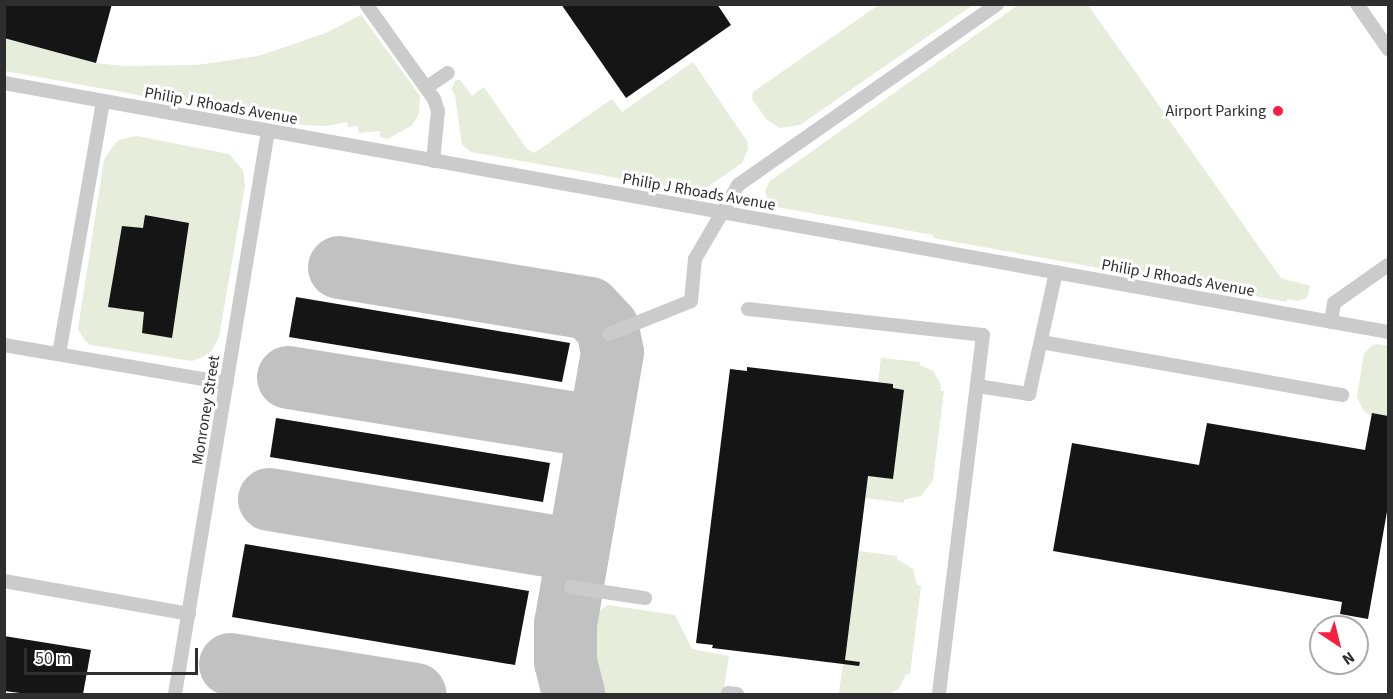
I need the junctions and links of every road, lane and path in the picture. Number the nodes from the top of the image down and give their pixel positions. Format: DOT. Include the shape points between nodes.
graph roads {
  1 [pos="366,4"];
  2 [pos="997,4"];
  3 [pos="1357,4"];
  4 [pos="1389,49"];
  5 [pos="448,73"];
  6 [pos="4,83"];
  7 [pos="427,87"];
  8 [pos="103,102"];
  9 [pos="268,131"];
  10 [pos="433,161"];
  11 [pos="721,212"];
  12 [pos="1389,265"];
  13 [pos="1056,273"];
  14 [pos="748,309"];
  15 [pos="1331,322"];
  16 [pos="1389,332"];
  17 [pos="609,334"];
  18 [pos="1041,342"];
  19 [pos="4,345"];
  20 [pos="59,354"];
  21 [pos="227,383"];
  22 [pos="977,386"];
  23 [pos="1342,395"];
  24 [pos="4,581"];
  25 [pos="571,586"];
  26 [pos="645,598"];
  27 [pos="189,614"];
  28 [pos="175,694"];
  29 [pos="939,694"];
  1 -- 7 [label="lane"];
  2 -- 11 [label="lane" via="738,185"];
  3 -- 4 [label="lane"];
  5 -- 7 [label="lane"];
  6 -- 8 [label="lane, Philip J Rhoads Avenue"];
  7 -- 10 [label="lane" via="438,111"];
  8 -- 9 [label="lane, Philip J Rhoads Avenue"];
  8 -- 20 [label="lane"];
  9 -- 10 [label="lane, Philip J Rhoads Avenue"];
  9 -- 21 [label="lane, Monroney Street"];
  10 -- 11 [label="lane, Philip J Rhoads Avenue"];
  11 -- 13 [label="lane, Philip J Rhoads Avenue"];
  11 -- 17 [label="lane" via="695,259 692,300"];
  12 -- 15 [label="lane" via="1334,303"];
  13 -- 15 [label="lane, Philip J Rhoads Avenue"];
  13 -- 18 [label="lane"];
  14 -- 22 [label="lane" via="983,335"];
  15 -- 16 [label="lane, Philip J Rhoads Avenue"];
  18 -- 22 [label="lane" via="1029,394"];
  18 -- 23 [label="lane"];
  19 -- 20 [label="lane"];
  20 -- 21 [label="lane"];
  21 -- 27 [label="lane, Monroney Street"];
  22 -- 29 [label="lane"];
  24 -- 27 [label="lane"];
  25 -- 26 [label="lane"];
  27 -- 28 [label="lane, Monroney Street"];
}
